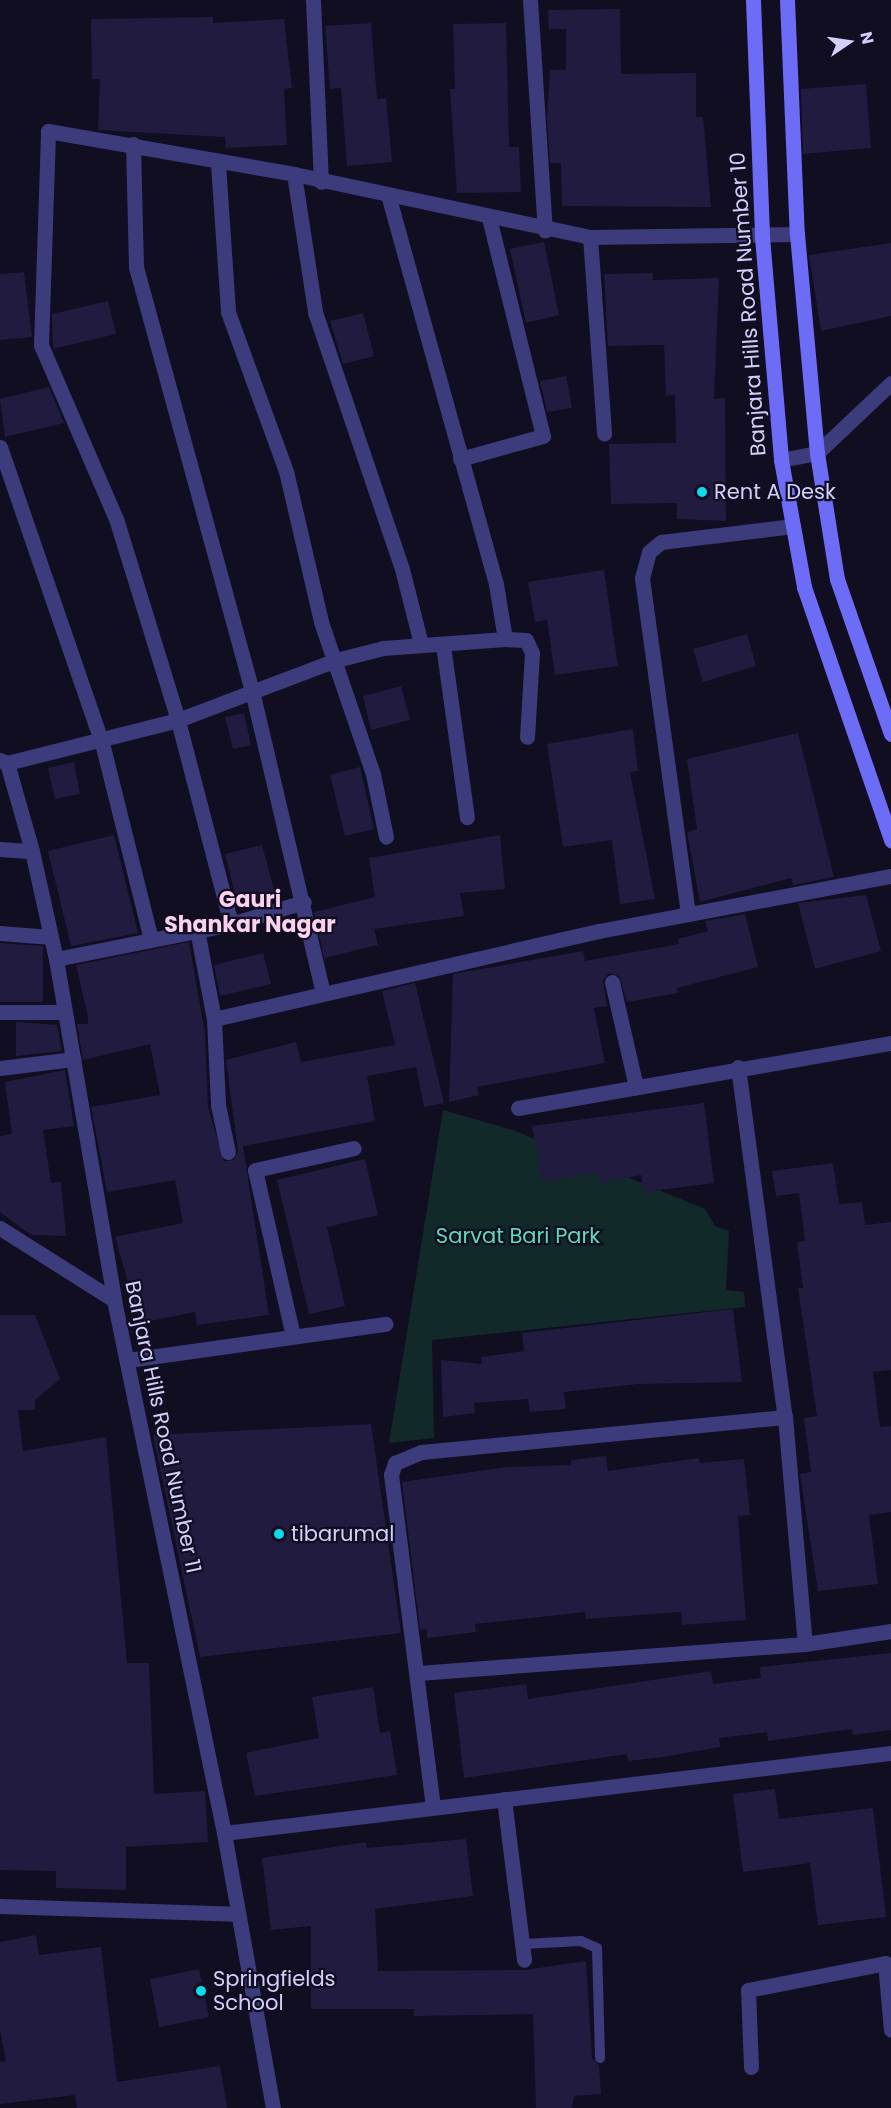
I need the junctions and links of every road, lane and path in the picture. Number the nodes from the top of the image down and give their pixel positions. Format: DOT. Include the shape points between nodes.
graph roads {
  1 [pos="313,0"];
  2 [pos="530,0"];
  3 [pos="753,0"];
  4 [pos="787,0"];
  5 [pos="133,144"];
  6 [pos="218,164"];
  7 [pos="294,174"];
  8 [pos="321,182"];
  9 [pos="388,195"];
  10 [pos="489,217"];
  11 [pos="545,231"];
  12 [pos="796,234"];
  13 [pos="590,237"];
  14 [pos="762,237"];
  15 [pos="891,382"];
  16 [pos="604,434"];
  17 [pos="0,447"];
  18 [pos="817,453"];
  19 [pos="459,459"];
  20 [pos="781,460"];
  21 [pos="793,526"];
  22 [pos="505,639"];
  23 [pos="421,644"];
  24 [pos="443,645"];
  25 [pos="336,660"];
  26 [pos="253,695"];
  27 [pos="178,720"];
  28 [pos="891,734"];
  29 [pos="527,737"];
  30 [pos="102,743"];
  31 [pos="4,762"];
  32 [pos="466,816"];
  33 [pos="386,837"];
  34 [pos="891,840"];
  35 [pos="0,849"];
  36 [pos="32,851"];
  37 [pos="891,876"];
  38 [pos="304,902"];
  39 [pos="688,914"];
  40 [pos="231,924"];
  41 [pos="197,930"];
  42 [pos="0,933"];
  43 [pos="51,937"];
  44 [pos="151,939"];
  45 [pos="56,959"];
  46 [pos="612,982"];
  47 [pos="322,990"];
  48 [pos="0,1012"];
  49 [pos="65,1012"];
  50 [pos="214,1019"];
  51 [pos="891,1042"];
  52 [pos="73,1059"];
  53 [pos="738,1067"];
  54 [pos="0,1068"];
  55 [pos="636,1087"];
  56 [pos="518,1108"];
  57 [pos="354,1148"];
  58 [pos="228,1152"];
  59 [pos="0,1228"];
  60 [pos="114,1300"];
  61 [pos="385,1324"];
  62 [pos="293,1336"];
  63 [pos="128,1360"];
  64 [pos="785,1417"];
  65 [pos="891,1631"];
  66 [pos="805,1644"];
  67 [pos="418,1673"];
  68 [pos="891,1753"];
  69 [pos="504,1799"];
  70 [pos="433,1807"];
  71 [pos="224,1833"];
  72 [pos="0,1906"];
  73 [pos="236,1914"];
  74 [pos="523,1944"];
  75 [pos="524,1960"];
  76 [pos="891,2030"];
  77 [pos="600,2058"];
  78 [pos="751,2067"];
  79 [pos="273,2108"];
  1 -- 8 [label="street"];
  2 -- 11 [label="street"];
  3 -- 14 [label="main road, Banjara Hills Road Number 10"];
  4 -- 12 [label="main road"];
  5 -- 6 [label="street"];
  5 -- 26 [label="street" via="136,267"];
  5 -- 27 [label="street" via="48,131 40,345 116,519"];
  6 -- 7 [label="street"];
  6 -- 25 [label="street" via="228,312 286,471 321,621"];
  7 -- 8 [label="street"];
  7 -- 23 [label="street" via="315,312 402,569"];
  8 -- 9 [label="street"];
  9 -- 10 [label="street"];
  9 -- 19 [label="street"];
  10 -- 11 [label="street"];
  10 -- 19 [label="street" via="543,436"];
  11 -- 13 [label="street"];
  12 -- 14 [label="street"];
  12 -- 18 [label="main road"];
  13 -- 14 [label="street"];
  13 -- 16 [label="street"];
  14 -- 20 [label="main road, Banjara Hills Road Number 10"];
  15 -- 18 [label="street"];
  17 -- 30 [label="street"];
  18 -- 20 [label="street"];
  18 -- 28 [label="main road" via="837,579"];
  19 -- 22 [label="street" via="496,584"];
  20 -- 21 [label="main road, Banjara Hills Road Number 10"];
  21 -- 34 [label="main road, Banjara Hills Road Number 10" via="804,587"];
  21 -- 39 [label="street" via="661,542 649,552 642,578"];
  22 -- 24 [label="street"];
  22 -- 29 [label="street" via="526,640 532,653"];
  23 -- 24 [label="street"];
  23 -- 25 [label="street"];
  24 -- 32 [label="street"];
  25 -- 26 [label="street" via="300,669"];
  25 -- 33 [label="street" via="373,774"];
  26 -- 27 [label="street"];
  26 -- 38 [label="street"];
  27 -- 30 [label="street"];
  27 -- 40 [label="street"];
  30 -- 31 [label="street"];
  30 -- 44 [label="street"];
  31 -- 36 [label="street, Banjara Hills Road Number 11"];
  35 -- 36 [label="street"];
  36 -- 43 [label="street, Banjara Hills Road Number 11"];
  37 -- 39 [label="street"];
  38 -- 40 [label="street"];
  38 -- 47 [label="street"];
  39 -- 47 [label="street"];
  40 -- 41 [label="street"];
  41 -- 44 [label="street"];
  41 -- 50 [label="street"];
  42 -- 43 [label="street"];
  43 -- 45 [label="street, Banjara Hills Road Number 11"];
  44 -- 45 [label="street"];
  45 -- 49 [label="street, Banjara Hills Road Number 11"];
  46 -- 55 [label="street"];
  47 -- 50 [label="street"];
  48 -- 49 [label="street"];
  49 -- 52 [label="street, Banjara Hills Road Number 11"];
  50 -- 58 [label="street" via="218,1105"];
  51 -- 53 [label="street"];
  52 -- 54 [label="street"];
  52 -- 60 [label="street, Banjara Hills Road Number 11"];
  53 -- 55 [label="street"];
  53 -- 64 [label="street"];
  55 -- 56 [label="street"];
  57 -- 62 [label="street" via="255,1170"];
  59 -- 60 [label="street"];
  60 -- 63 [label="street, Banjara Hills Road Number 11"];
  61 -- 62 [label="street"];
  62 -- 63 [label="street"];
  63 -- 71 [label="street, Banjara Hills Road Number 11"];
  64 -- 66 [label="street"];
  64 -- 67 [label="street" via="406,1455 391,1474"];
  65 -- 66 [label="street"];
  66 -- 67 [label="street"];
  67 -- 70 [label="street"];
  68 -- 69 [label="street"];
  69 -- 70 [label="street"];
  69 -- 74 [label="street"];
  70 -- 71 [label="street"];
  71 -- 73 [label="street, Banjara Hills Road Number 11"];
  72 -- 73 [label="street"];
  73 -- 79 [label="street, Banjara Hills Road Number 11"];
  74 -- 75 [label="street"];
  74 -- 77 [label="lane" via="581,1941 597,1948"];
  76 -- 78 [label="street" via="885,1963 748,1990"];
}
